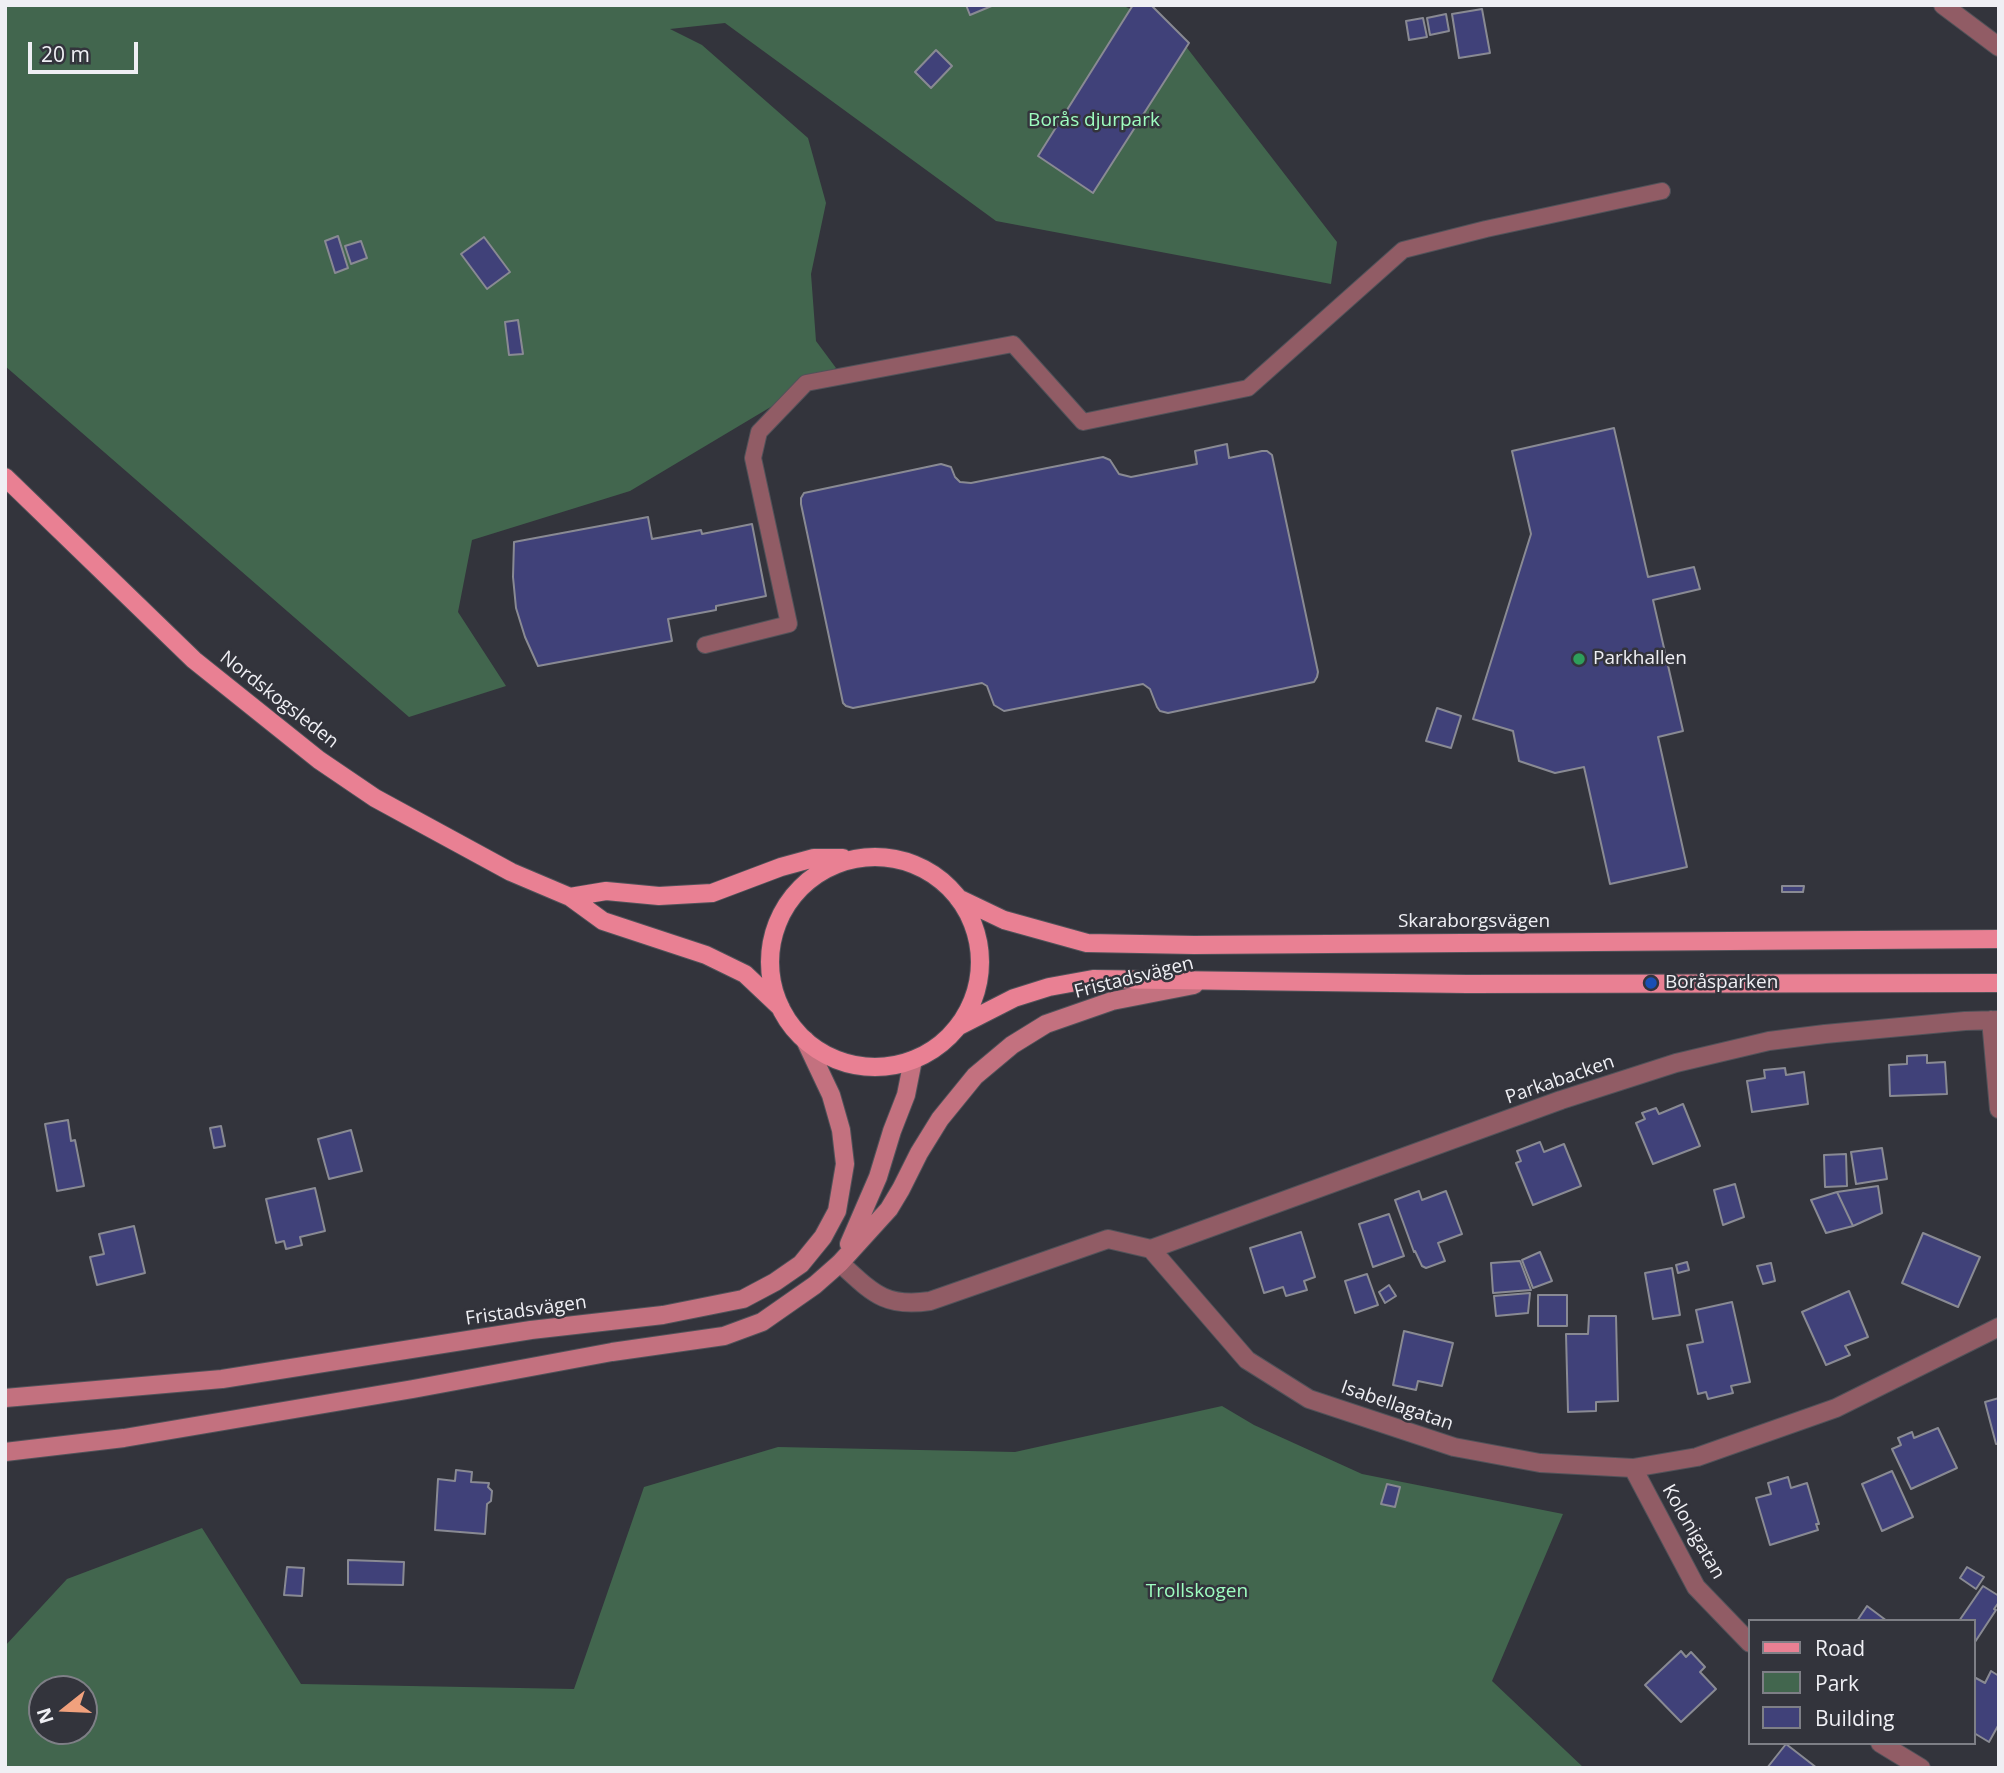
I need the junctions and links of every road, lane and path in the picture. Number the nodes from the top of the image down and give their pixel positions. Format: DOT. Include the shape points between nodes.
graph roads {
  1 [pos="1943,5"];
  2 [pos="1999,47"];
  3 [pos="1662,191"];
  4 [pos="5,477"];
  5 [pos="705,645"];
  6 [pos="857,858"];
  7 [pos="570,897"];
  8 [pos="957,898"];
  9 [pos="1999,939"];
  10 [pos="1217,980"];
  11 [pos="1999,983"];
  12 [pos="781,1008"];
  13 [pos="1995,1020"];
  14 [pos="959,1026"];
  15 [pos="805,1040"];
  16 [pos="913,1060"];
  17 [pos="1999,1108"];
  18 [pos="1151,1249"];
  19 [pos="840,1263"];
  20 [pos="1999,1327"];
  21 [pos="5,1398"];
  22 [pos="5,1452"];
  23 [pos="1633,1468"];
  24 [pos="1748,1641"];
  25 [pos="1883,1745"];
  26 [pos="1920,1768"];
  1 -- 2 [label="street"];
  3 -- 5 [label="lane" via="1403,250 1248,388 1083,422 1013,344 806,383 759,432 753,458 789,624"];
  4 -- 7 [label="main road, Nordskogsleden" via="194,660 319,760 375,798 511,872"];
  6 -- 7 [label="main road" via="814,858 712,893 659,896 606,891"];
  6 -- 8 [label="main road" via="913,864"];
  6 -- 12 [label="main road" via="805,883 782,914 774,932 771,961"];
  7 -- 12 [label="main road, Nordskogsleden" via="603,921 745,974"];
  8 -- 9 [label="main road, Skaraborgsvägen" via="1003,920 1087,943"];
  8 -- 14 [label="main road" via="972,924 979,952 975,991"];
  10 -- 11 [label="main road"];
  10 -- 14 [label="main road" via="1093,979 1014,998"];
  10 -- 19 [label="street, Fristadsvägen" via="1112,1001 1046,1024 1012,1045 975,1076 940,1119 889,1209"];
  12 -- 15 [label="main road"];
  13 -- 17 [label="street"];
  13 -- 18 [label="street, Parkabacken" via="1769,1041 1676,1063 1561,1100"];
  14 -- 16 [label="main road"];
  15 -- 16 [label="main road" via="820,1052 856,1065 885,1066"];
  15 -- 21 [label="street, Fristadsvägen" via="831,1095 841,1130 845,1164 837,1211 801,1264 743,1299 663,1315 531,1330 222,1379"];
  16 -- 19 [label="street, Fristadsvägen" via="878,1177"];
  18 -- 19 [label="street" via="1108,1239 911,1304 876,1295"];
  18 -- 23 [label="street, Isabellagatan" via="1247,1360 1309,1399 1454,1447 1540,1463"];
  19 -- 22 [label="street, Fristadsvägen" via="762,1322 724,1336 124,1438"];
  20 -- 23 [label="street, Isabellagatan" via="1836,1408 1697,1457"];
  23 -- 24 [label="street, Kolonigatan" via="1696,1587"];
  25 -- 26 [label="street"];
}
